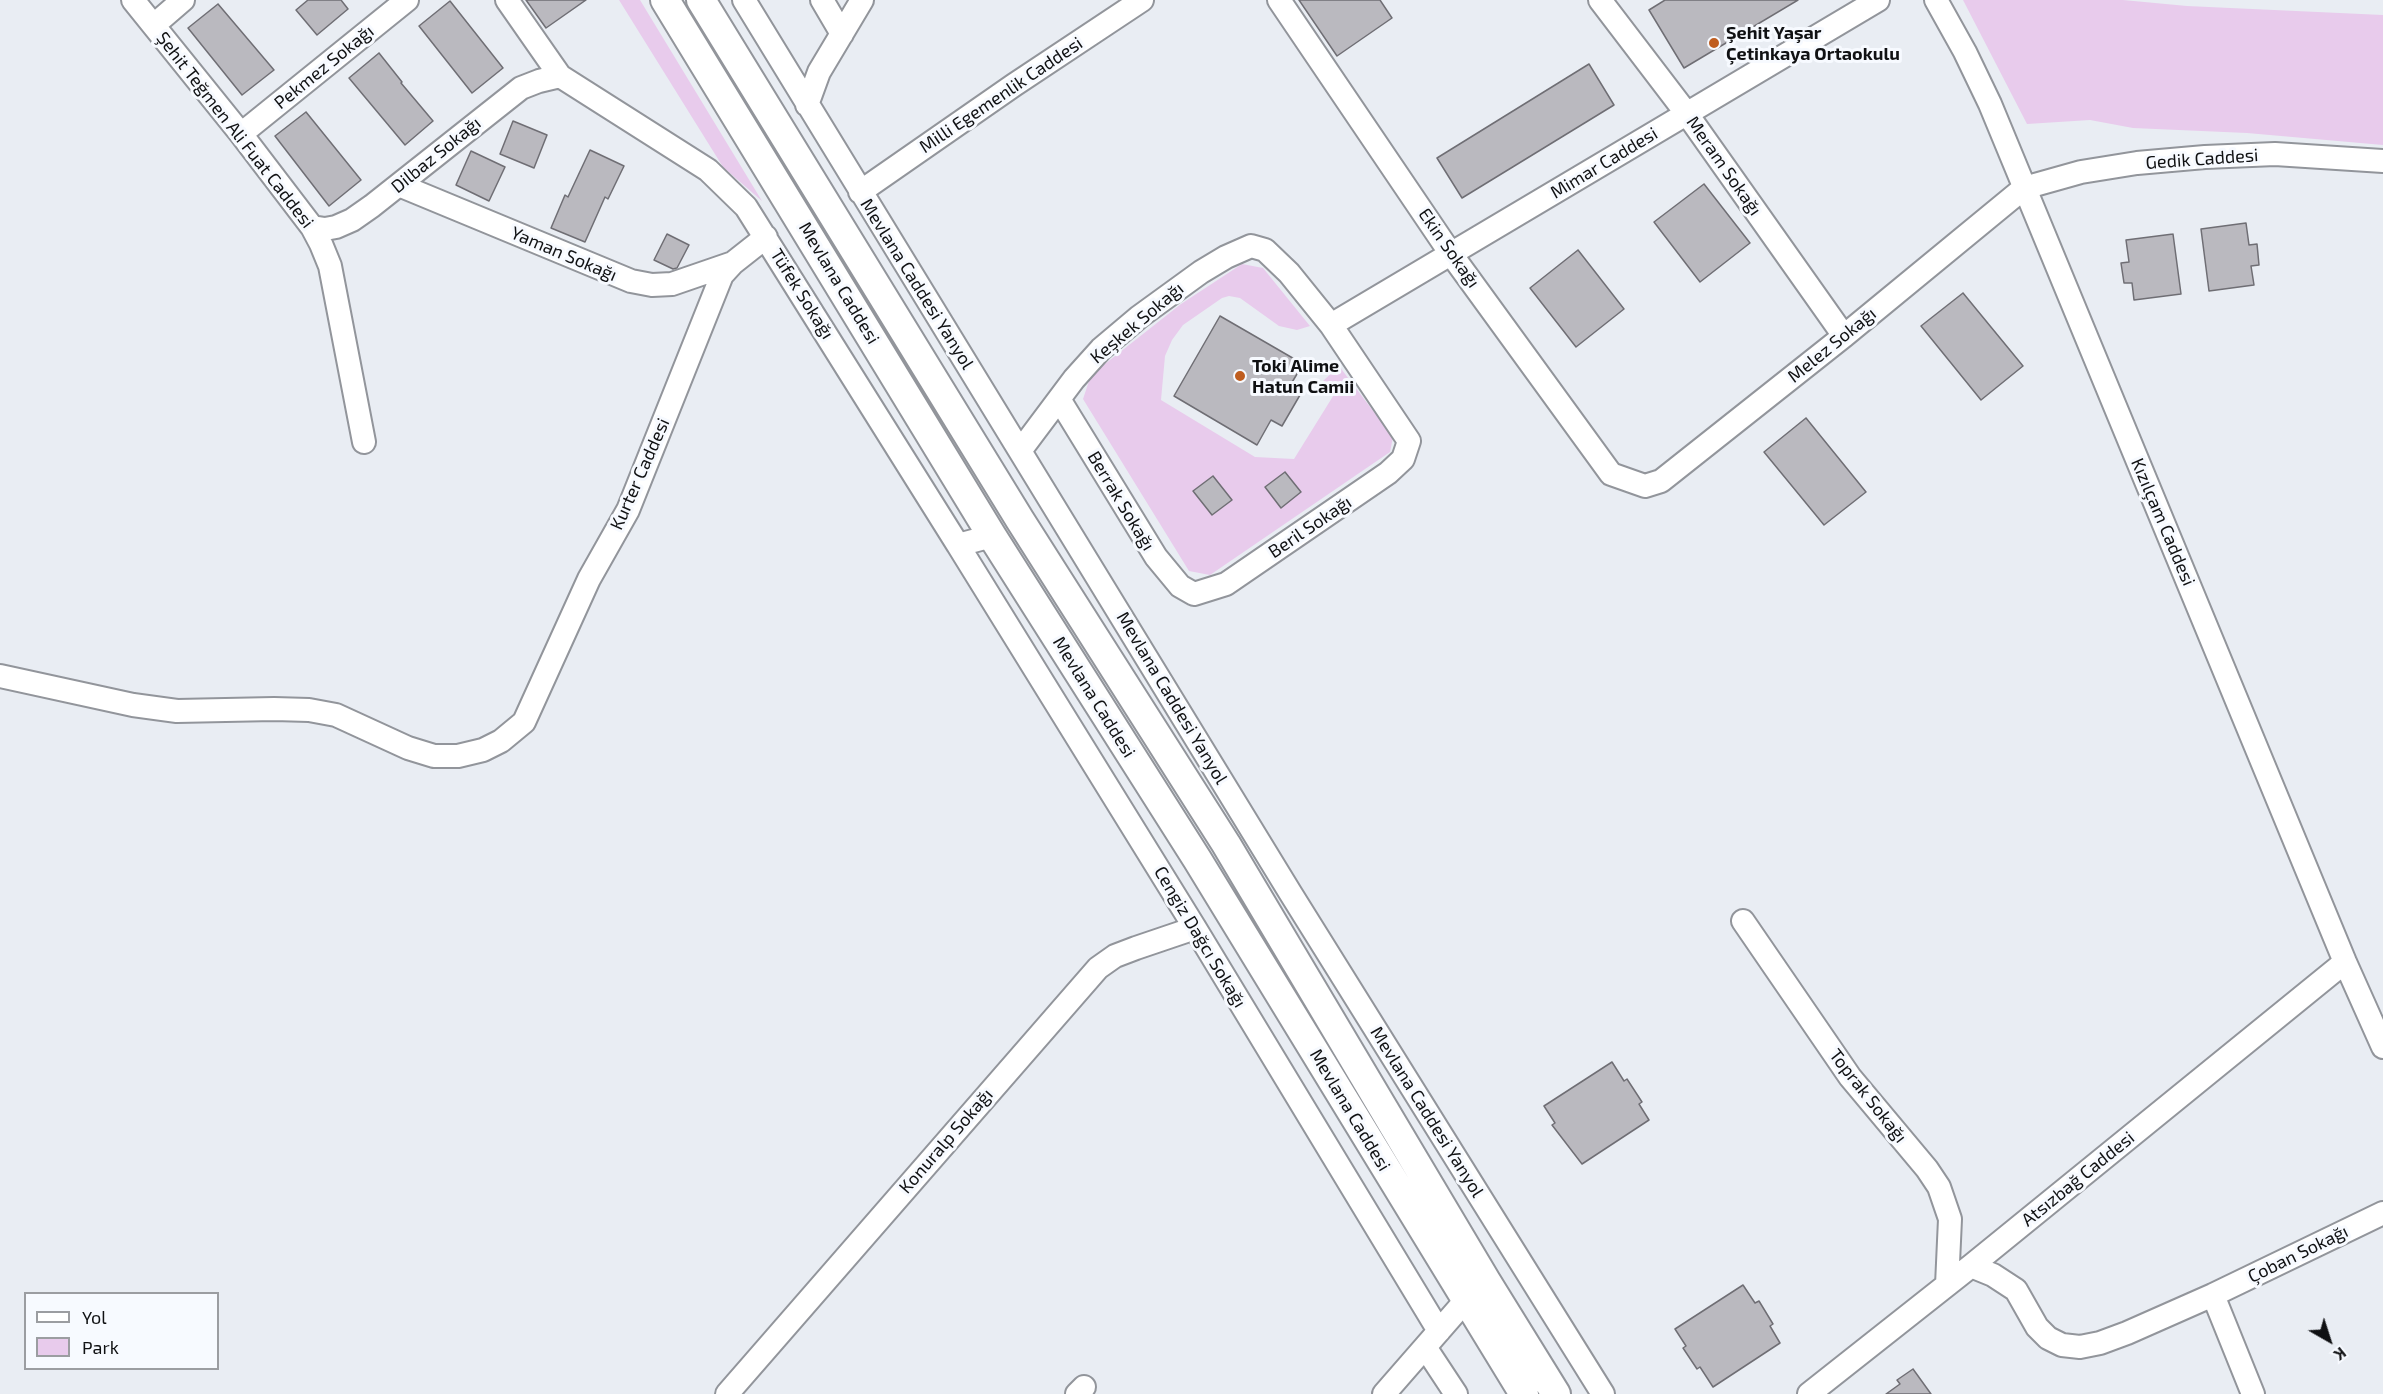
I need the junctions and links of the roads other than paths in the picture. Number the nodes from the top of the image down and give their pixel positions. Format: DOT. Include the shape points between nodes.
graph roads {
  1 [pos="133,0"];
  2 [pos="183,0"];
  3 [pos="407,0"];
  4 [pos="507,0"];
  5 [pos="665,0"];
  6 [pos="700,0"];
  7 [pos="744,0"];
  8 [pos="822,0"];
  9 [pos="862,0"];
  10 [pos="1143,0"];
  11 [pos="1278,0"];
  12 [pos="1600,0"];
  13 [pos="1878,0"];
  14 [pos="1936,0"];
  15 [pos="154,25"];
  16 [pos="842,34"];
  17 [pos="560,76"];
  18 [pos="807,105"];
  19 [pos="1687,114"];
  20 [pos="241,134"];
  21 [pos="2383,161"];
  22 [pos="399,185"];
  23 [pos="2024,188"];
  24 [pos="860,192"];
  25 [pos="312,227"];
  26 [pos="766,237"];
  27 [pos="1451,254"];
  28 [pos="733,263"];
  29 [pos="1331,325"];
  30 [pos="1844,336"];
  31 [pos="1059,399"];
  32 [pos="364,442"];
  33 [pos="1020,452"];
  34 [pos="1632,483"];
  35 [pos="992,536"];
  36 [pos="958,546"];
  37 [pos="1194,594"];
  38 [pos="0,676"];
  39 [pos="1743,921"];
  40 [pos="1195,928"];
  41 [pos="2345,962"];
  42 [pos="2383,1047"];
  43 [pos="2383,1213"];
  44 [pos="1971,1266"];
  45 [pos="1947,1285"];
  46 [pos="2213,1295"];
  47 [pos="1466,1300"];
  48 [pos="1432,1339"];
  49 [pos="727,1394"];
  50 [pos="1384,1394"];
  51 [pos="1456,1394"];
  52 [pos="1524,1394"];
  53 [pos="1556,1394"];
  54 [pos="1603,1394"];
  55 [pos="1809,1394"];
  56 [pos="2253,1394"];
  1 -- 15 [label="street, Şehit Teğmen Ali Fuat Caddesi"];
  2 -- 15 [label="street"];
  3 -- 20 [label="street, Pekmez Sokağı"];
  4 -- 17 [label="street"];
  5 -- 35 [label="main road, Mevlana Caddesi"];
  6 -- 53 [label="main road, Mevlana Caddesi" via="1020,520 1226,844"];
  7 -- 18 [label="street, Mevlana Caddesi Yanyol"];
  8 -- 16 [label="street"];
  9 -- 16 [label="street"];
  10 -- 24 [label="street, Milli Egemenlik Caddesi"];
  11 -- 27 [label="street, Ekin Sokağı"];
  12 -- 19 [label="street, Meram Sokağı"];
  13 -- 19 [label="street, Mimar Caddesi"];
  14 -- 23 [label="street, Kızılçam Caddesi" via="1980,83"];
  15 -- 20 [label="street, Şehit Teğmen Ali Fuat Caddesi"];
  16 -- 18 [label="street" via="819,72"];
  17 -- 22 [label="street, Dilbaz Sokağı" via="521,88"];
  17 -- 26 [label="street, Tüfek Sokağı" via="708,170 746,207"];
  18 -- 24 [label="street, Mevlana Caddesi Yanyol"];
  19 -- 27 [label="street, Mimar Caddesi"];
  19 -- 30 [label="street, Meram Sokağı"];
  20 -- 25 [label="street, Şehit Teğmen Ali Fuat Caddesi"];
  21 -- 23 [label="street, Gedik Caddesi" via="2275,154 2205,157 2081,172"];
  22 -- 25 [label="street, Dilbaz Sokağı" via="352,220 325,229"];
  22 -- 28 [label="street, Yaman Sokağı" via="631,282 672,284"];
  23 -- 30 [label="street, Melez Sokağı"];
  23 -- 41 [label="street, Kızılçam Caddesi"];
  24 -- 33 [label="street, Mevlana Caddesi Yanyol"];
  25 -- 32 [label="street, Şehit Teğmen Ali Fuat Caddesi" via="330,266"];
  26 -- 28 [label="street, Kurter Caddesi"];
  26 -- 36 [label="street, Tüfek Sokağı"];
  27 -- 29 [label="street, Mimar Caddesi"];
  27 -- 34 [label="street, Ekin Sokağı" via="1611,474"];
  28 -- 38 [label="street, Kurter Caddesi" via="715,290 637,489 589,579 524,722 501,741 458,756 434,756 336,715 309,710 177,711"];
  29 -- 31 [label="street, Keşkek Sokağı" via="1275,258 1251,246 1201,272 1139,317 1101,348"];
  29 -- 37 [label="street, Beril Sokağı" via="1409,441 1403,459 1226,584"];
  30 -- 34 [label="street, Melez Sokağı" via="1661,481 1644,486"];
  31 -- 33 [label="street, Keşkek Sokağı"];
  31 -- 37 [label="street, Berrak Sokağı" via="1156,557 1180,586"];
  33 -- 54 [label="street, Mevlana Caddesi Yanyol"];
  35 -- 36 [label="street"];
  35 -- 47 [label="main road, Mevlana Caddesi" via="1197,859"];
  36 -- 40 [label="street, Cengiz Dağcı Sokağı"];
  39 -- 45 [label="street, Toprak Sokağı" via="1850,1077 1939,1187 1950,1219"];
  40 -- 48 [label="street, Cengiz Dağcı Sokağı"];
  40 -- 49 [label="street, Konuralp Sokağı" via="1115,956 1098,968"];
  41 -- 42 [label="street, Kızılçam Caddesi"];
  41 -- 44 [label="street, Atsızbağ Caddesi"];
  43 -- 46 [label="street, Çoban Sokağı"];
  44 -- 45 [label="street, Atsızbağ Caddesi"];
  44 -- 46 [label="street, Çoban Sokağı" via="2016,1290 2037,1327 2062,1345 2100,1343"];
  45 -- 55 [label="street, Atsızbağ Caddesi"];
  46 -- 56 [label="street"];
  47 -- 48 [label="street"];
  47 -- 52 [label="main road, Mevlana Caddesi"];
  48 -- 50 [label="street"];
  48 -- 51 [label="street, Cengiz Dağcı Sokağı"];
}
